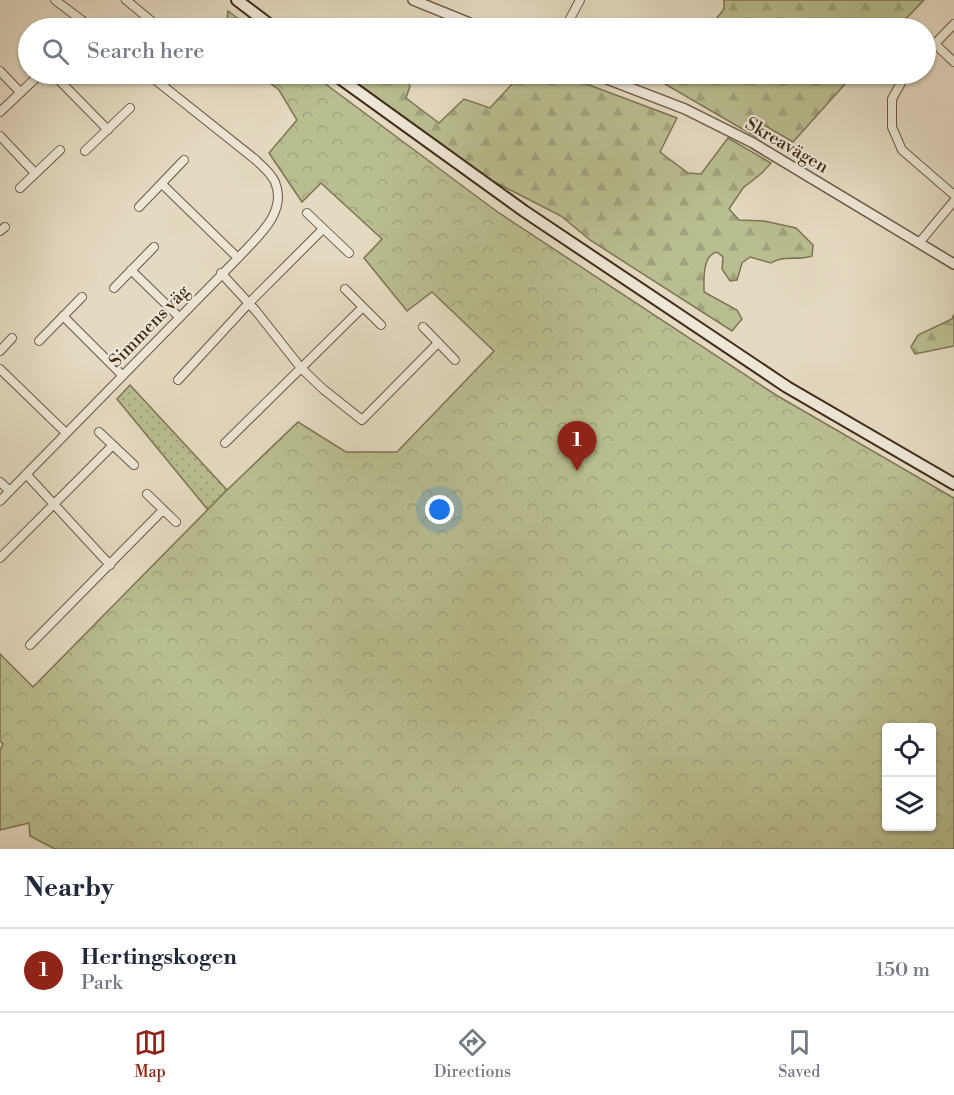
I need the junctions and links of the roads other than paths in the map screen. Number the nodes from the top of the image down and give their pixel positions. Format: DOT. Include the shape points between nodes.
graph roads {
  1 [pos="55,0"];
  2 [pos="126,0"];
  3 [pos="237,0"];
  4 [pos="413,0"];
  5 [pos="580,0"];
  6 [pos="77,18"];
  7 [pos="148,18"];
  8 [pos="261,18"];
  9 [pos="457,18"];
  10 [pos="570,18"];
  11 [pos="954,24"];
  12 [pos="936,42"];
  13 [pos="936,46"];
  14 [pos="954,62"];
  15 [pos="0,71"];
  16 [pos="29,84"];
  17 [pos="63,84"];
  18 [pos="161,84"];
  19 [pos="348,84"];
  20 [pos="620,84"];
  21 [pos="900,84"];
  22 [pos="20,92"];
  23 [pos="130,108"];
  24 [pos="0,112"];
  25 [pos="108,130"];
  26 [pos="0,136"];
  27 [pos="60,150"];
  28 [pos="85,151"];
  29 [pos="184,160"];
  30 [pos="35,173"];
  31 [pos="162,184"];
  32 [pos="20,188"];
  33 [pos="954,195"];
  34 [pos="954,201"];
  35 [pos="139,207"];
  36 [pos="307,213"];
  37 [pos="323,229"];
  38 [pos="919,243"];
  39 [pos="154,247"];
  40 [pos="349,252"];
  41 [pos="238,258"];
  42 [pos="954,264"];
  43 [pos="132,270"];
  44 [pos="221,273"];
  45 [pos="114,288"];
  46 [pos="345,289"];
  47 [pos="82,297"];
  48 [pos="249,303"];
  49 [pos="363,308"];
  50 [pos="63,316"];
  51 [pos="179,317"];
  52 [pos="381,325"];
  53 [pos="423,327"];
  54 [pos="12,338"];
  55 [pos="39,341"];
  56 [pos="438,343"];
  57 [pos="0,351"];
  58 [pos="455,360"];
  59 [pos="301,368"];
  60 [pos="0,369"];
  61 [pos="122,375"];
  62 [pos="177,380"];
  63 [pos="99,432"];
  64 [pos="66,433"];
  65 [pos="225,443"];
  66 [pos="113,445"];
  67 [pos="134,465"];
  68 [pos="26,474"];
  69 [pos="0,482"];
  70 [pos="954,484"];
  71 [pos="10,491"];
  72 [pos="147,494"];
  73 [pos="0,501"];
  74 [pos="54,504"];
  75 [pos="163,510"];
  76 [pos="176,522"];
  77 [pos="0,558"];
  78 [pos="110,565"];
  79 [pos="30,645"];
  1 -- 6 [label="street"];
  2 -- 7 [label="street"];
  3 -- 8 [label="main road"];
  4 -- 9 [label="street"];
  5 -- 10 [label="street"];
  11 -- 12 [label="street"];
  13 -- 14 [label="street"];
  15 -- 22 [label="street"];
  16 -- 22 [label="street"];
  17 -- 25 [label="street"];
  18 -- 41 [label="street, Simmens väg" via="256,160 275,182 277,206 273,218"];
  19 -- 70 [label="main road" via="524,211 758,367"];
  20 -- 38 [label="street, Skreavägen" via="685,109 753,143"];
  21 -- 33 [label="street" via="892,99 892,127 902,150"];
  22 -- 24 [label="street"];
  23 -- 25 [label="street"];
  25 -- 28 [label="street"];
  26 -- 30 [label="street"];
  27 -- 30 [label="street"];
  29 -- 31 [label="street"];
  30 -- 32 [label="street"];
  31 -- 35 [label="street"];
  31 -- 41 [label="street"];
  34 -- 38 [label="street"];
  36 -- 37 [label="street"];
  37 -- 40 [label="street"];
  37 -- 48 [label="street"];
  38 -- 42 [label="street, Skreavägen"];
  39 -- 43 [label="street"];
  41 -- 44 [label="street, Simmens väg"];
  43 -- 45 [label="street"];
  43 -- 51 [label="street"];
  44 -- 48 [label="street"];
  44 -- 51 [label="street, Simmens väg"];
  46 -- 49 [label="street"];
  47 -- 50 [label="street"];
  48 -- 59 [label="street"];
  48 -- 62 [label="street"];
  49 -- 52 [label="street"];
  49 -- 59 [label="street"];
  50 -- 55 [label="street"];
  50 -- 61 [label="street"];
  51 -- 61 [label="street, Simmens väg"];
  53 -- 56 [label="street"];
  54 -- 57 [label="street"];
  56 -- 58 [label="street"];
  56 -- 59 [label="street" via="362,420"];
  59 -- 65 [label="street"];
  60 -- 64 [label="street"];
  61 -- 64 [label="street, Simmens väg"];
  63 -- 66 [label="street"];
  64 -- 68 [label="street, Simmens väg"];
  66 -- 67 [label="street"];
  66 -- 74 [label="street"];
  68 -- 71 [label="street, Simmens väg"];
  68 -- 74 [label="street"];
  69 -- 71 [label="street"];
  71 -- 73 [label="street, Simmens väg"];
  72 -- 75 [label="street"];
  74 -- 77 [label="street"];
  74 -- 78 [label="street"];
  75 -- 76 [label="street"];
  75 -- 78 [label="street"];
  78 -- 79 [label="street"];
}
